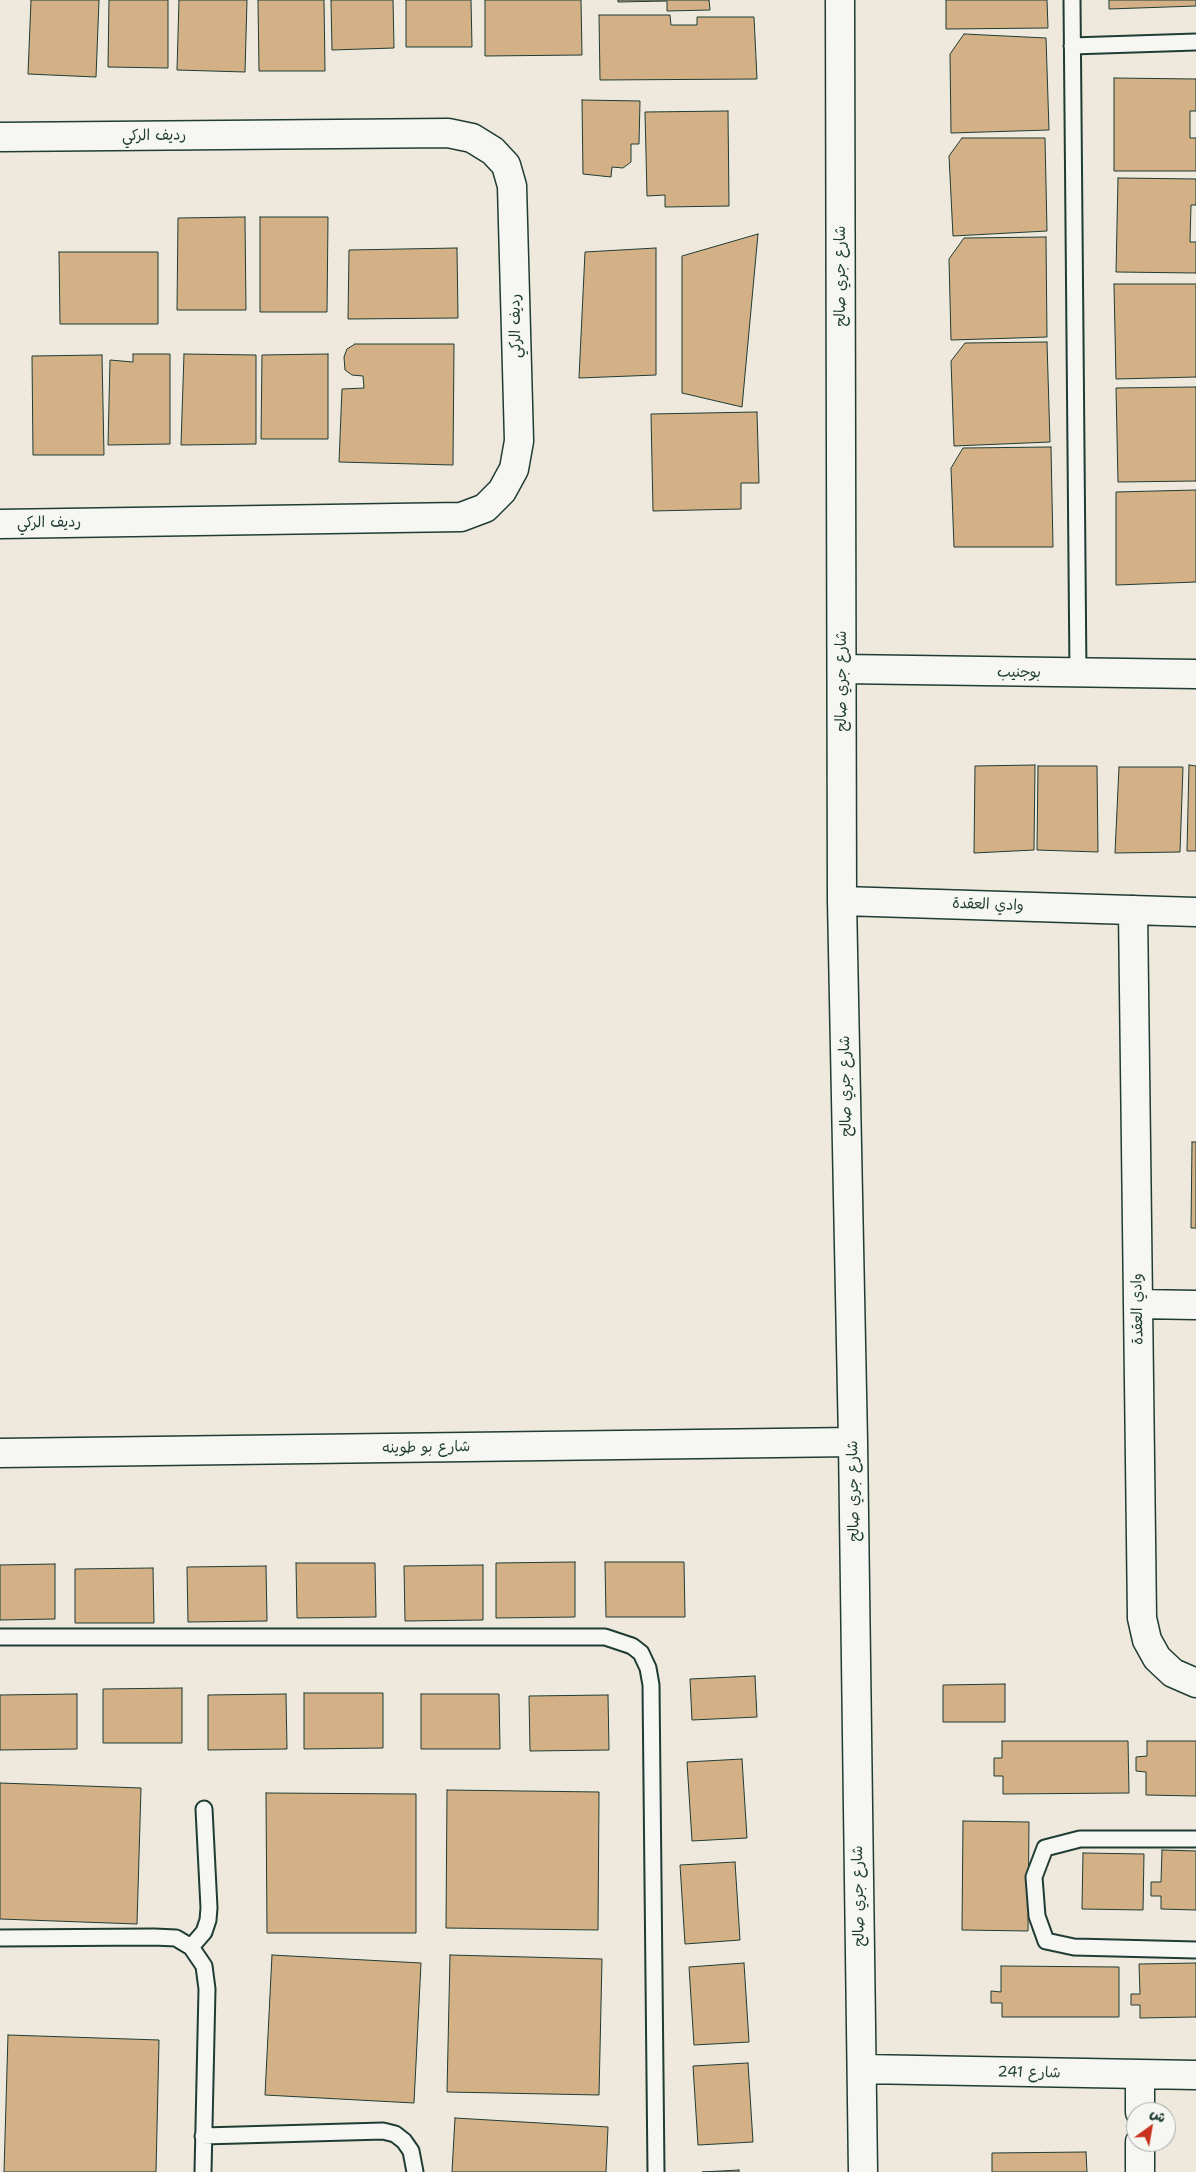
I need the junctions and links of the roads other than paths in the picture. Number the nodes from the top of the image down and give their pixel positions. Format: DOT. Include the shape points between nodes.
graph roads {
  1 [pos="840,0"];
  2 [pos="1072,0"];
  3 [pos="1196,42"];
  4 [pos="1072,46"];
  5 [pos="0,137"];
  6 [pos="0,524"];
  7 [pos="842,669"];
  8 [pos="1078,674"];
  9 [pos="1196,674"];
  10 [pos="842,901"];
  11 [pos="1133,910"];
  12 [pos="1196,912"];
  13 [pos="1138,1304"];
  14 [pos="1196,1305"];
  15 [pos="853,1442"];
  16 [pos="0,1453"];
  17 [pos="0,1637"];
  18 [pos="1196,1683"];
  19 [pos="204,1809"];
  20 [pos="1196,1839"];
  21 [pos="0,1938"];
  22 [pos="191,1947"];
  23 [pos="1196,1950"];
  24 [pos="862,2069"];
  25 [pos="1140,2075"];
  26 [pos="1196,2075"];
  27 [pos="1140,2102"];
  28 [pos="203,2136"];
  29 [pos="1140,2152"];
  30 [pos="204,2172"];
  31 [pos="415,2172"];
  32 [pos="656,2172"];
  33 [pos="863,2172"];
  34 [pos="1140,2172"];
  1 -- 7 [label="street, شارع جري صالح"];
  2 -- 4 [label="lane"];
  3 -- 4 [label="lane"];
  4 -- 8 [label="lane"];
  5 -- 6 [label="street, رديف الركي" via="448,133 472,138 493,150 506,164 512,186 519,441 514,469 502,490 485,508 461,516"];
  7 -- 8 [label="street, بوجنيب"];
  7 -- 10 [label="street, شارع جري صالح"];
  8 -- 9 [label="street, بوجنيب"];
  10 -- 11 [label="street, وادي العقدة"];
  10 -- 15 [label="street, شارع جري صالح"];
  11 -- 12 [label="street, وادي العقدة"];
  11 -- 13 [label="street, وادي العقدة"];
  13 -- 14 [label="street"];
  13 -- 18 [label="street, وادي العقدة" via="1142,1618 1147,1640 1157,1658 1173,1673"];
  15 -- 16 [label="street, شارع بو طوينه"];
  15 -- 24 [label="street, شارع جري صالح"];
  17 -- 32 [label="lane" via="605,1637 632,1646 648,1668 650,1685"];
  19 -- 22 [label="lane" via="209,1908 204,1932"];
  20 -- 23 [label="lane" via="1080,1839 1045,1848 1034,1876 1037,1916 1046,1941 1074,1947"];
  21 -- 22 [label="lane" via="154,1936 176,1938"];
  22 -- 28 [label="lane" via="204,1966 206,1989"];
  24 -- 25 [label="street, شارع 241"];
  24 -- 33 [label="street, شارع جري صالح"];
  25 -- 26 [label="street, شارع 241"];
  25 -- 27 [label="street"];
  28 -- 30 [label="lane"];
  28 -- 31 [label="lane" via="383,2131 404,2141 411,2151"];
  29 -- 34 [label="street"];
}
